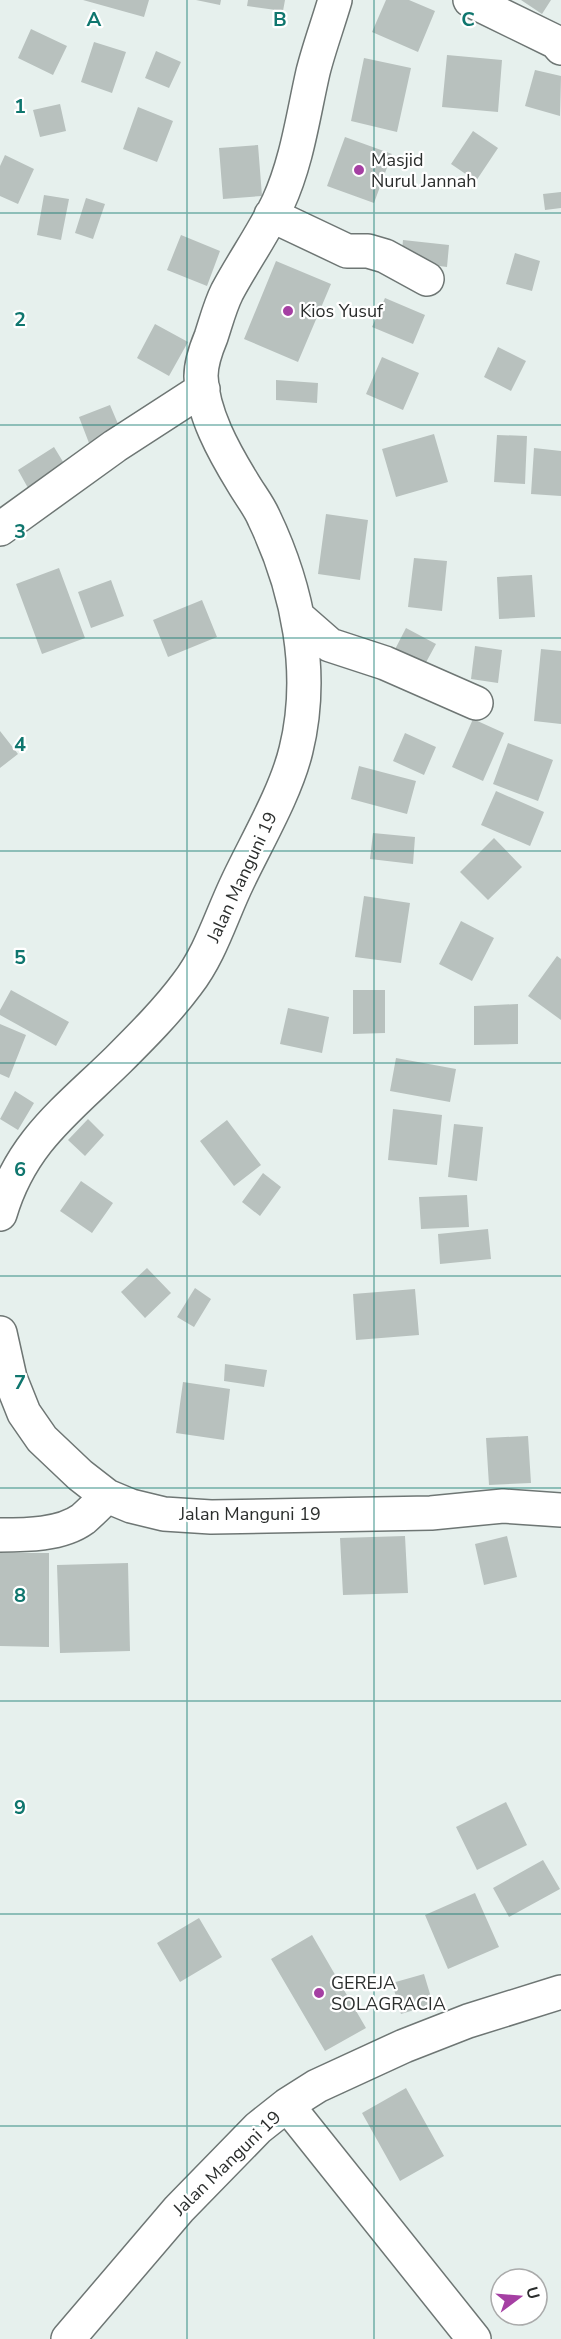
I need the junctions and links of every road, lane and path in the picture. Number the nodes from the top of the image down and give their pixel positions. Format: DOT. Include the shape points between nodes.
graph roads {
  1 [pos="335,0"];
  2 [pos="470,0"];
  3 [pos="561,48"];
  4 [pos="271,215"];
  5 [pos="427,279"];
  6 [pos="203,389"];
  7 [pos="0,529"];
  8 [pos="298,617"];
  9 [pos="476,703"];
  10 [pos="0,1214"];
  11 [pos="0,1333"];
  12 [pos="107,1496"];
  13 [pos="561,1510"];
  14 [pos="0,1535"];
  15 [pos="561,1992"];
  16 [pos="287,2105"];
  17 [pos="68,2339"];
  18 [pos="474,2339"];
  1 -- 4 [label="street, Jalan Manguni 19" via="314,67 293,163"];
  2 -- 3 [label="street"];
  4 -- 5 [label="street" via="347,252 368,251 386,256"];
  4 -- 6 [label="street, Jalan Manguni 19" via="225,296 205,353"];
  6 -- 7 [label="street" via="115,446"];
  6 -- 8 [label="street, Jalan Manguni 19" via="211,421 264,517"];
  8 -- 9 [label="street" via="330,645 385,663"];
  8 -- 10 [label="street, Jalan Manguni 19" via="304,660 296,751 211,944 188,983 149,1028 41,1136 7,1189"];
  11 -- 12 [label="street, Jalan Manguni 19" via="10,1378 24,1413 42,1439"];
  12 -- 13 [label="street, Jalan Manguni 19" via="164,1514 211,1517 431,1513 503,1506"];
  12 -- 14 [label="street" via="81,1520 62,1528"];
  15 -- 16 [label="street, Jalan Manguni 19" via="404,2046 317,2086"];
  16 -- 17 [label="street, Jalan Manguni 19" via="258,2128 179,2209"];
  16 -- 18 [label="street"];
}
